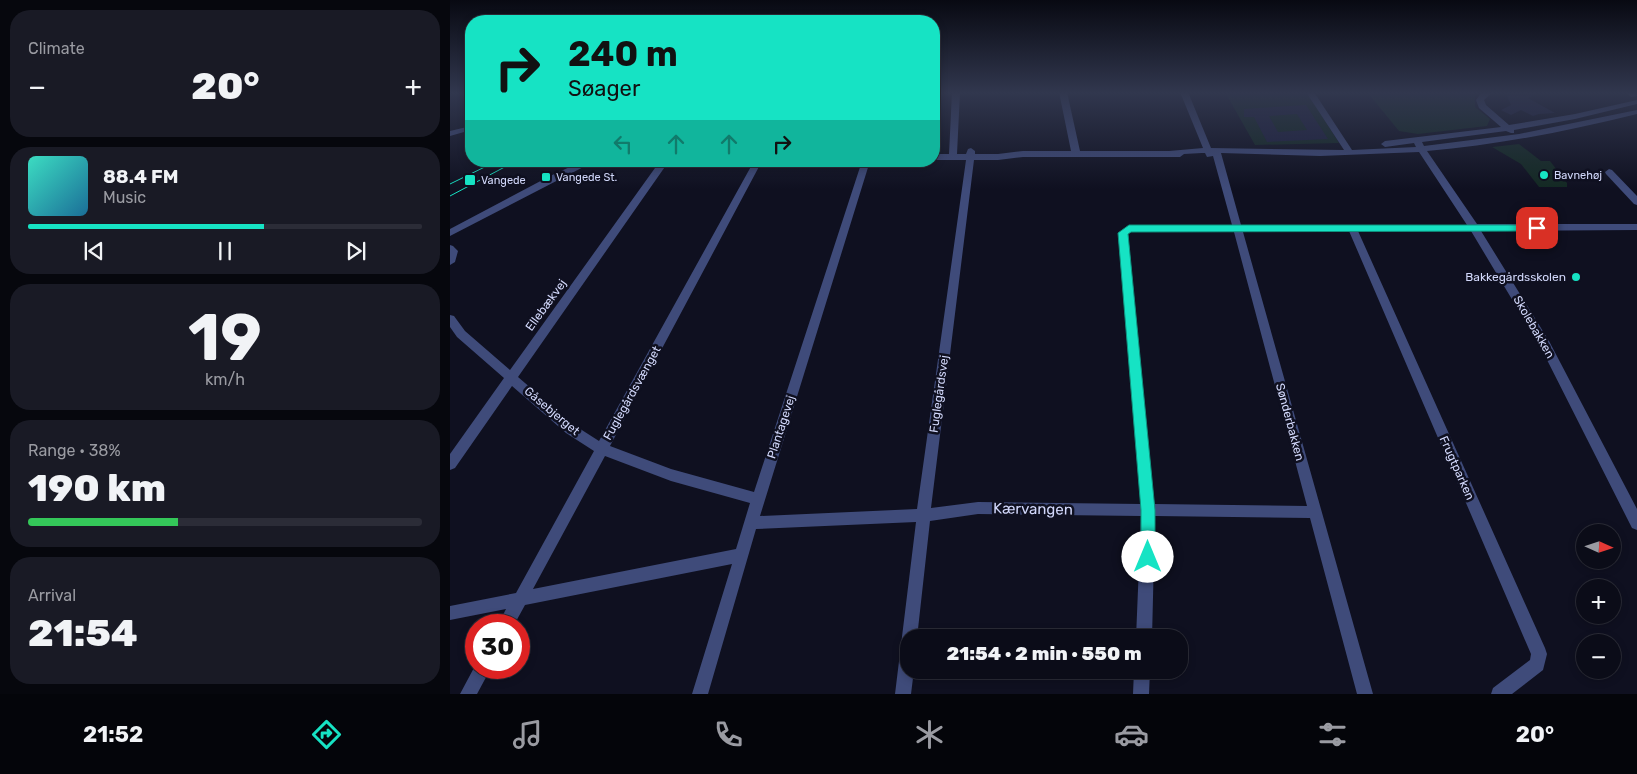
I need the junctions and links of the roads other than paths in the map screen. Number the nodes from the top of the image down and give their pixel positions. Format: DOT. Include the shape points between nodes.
graph roads {
  1 [pos="955,124"];
  2 [pos="1070,124"];
  3 [pos="1200,124"];
  4 [pos="1331,124"];
  5 [pos="1504,124"];
  6 [pos="1536,124"];
  7 [pos="1585,124"];
  8 [pos="1509,129"];
  9 [pos="465,130"];
  10 [pos="450,134"];
  11 [pos="465,135"];
  12 [pos="1518,137"];
  13 [pos="450,138"];
  14 [pos="1416,140"];
  15 [pos="1422,149"];
  16 [pos="1348,150"];
  17 [pos="1213,152"];
  18 [pos="940,153"];
  19 [pos="1076,153"];
  20 [pos="954,154"];
  21 [pos="971,154"];
  22 [pos="940,156"];
  23 [pos="574,167"];
  24 [pos="661,167"];
  25 [pos="755,167"];
  26 [pos="864,167"];
  27 [pos="1609,172"];
  28 [pos="1637,202"];
  29 [pos="1236,228"];
  30 [pos="1352,228"];
  31 [pos="1474,228"];
  32 [pos="1637,228"];
  33 [pos="450,233"];
  34 [pos="450,248"];
  35 [pos="450,262"];
  36 [pos="450,320"];
  37 [pos="511,378"];
  38 [pos="602,449"];
  39 [pos="450,464"];
  40 [pos="758,499"];
  41 [pos="1632,503"];
  42 [pos="1148,510"];
  43 [pos="1315,512"];
  44 [pos="924,514"];
  45 [pos="752,523"];
  46 [pos="1637,523"];
  47 [pos="741,555"];
  48 [pos="520,598"];
  49 [pos="450,613"];
  50 [pos="512,614"];
  51 [pos="910,629"];
  52 [pos="1144,629"];
  53 [pos="477,679"];
  54 [pos="905,679"];
  55 [pos="1142,679"];
  56 [pos="468,694"];
  57 [pos="700,694"];
  58 [pos="903,694"];
  59 [pos="1141,694"];
  60 [pos="1365,694"];
  61 [pos="1499,694"];
  1 -- 20 [label="street"];
  2 -- 19 [label="street"];
  3 -- 17 [label="street, Sønderbakken"];
  4 -- 16 [label="street"];
  5 -- 8 [label="street"];
  6 -- 8 [label="street"];
  7 -- 12 [label="street"];
  8 -- 12 [label="street"];
  8 -- 14 [label="street"];
  9 -- 10 [label="street"];
  11 -- 13 [label="street"];
  12 -- 15 [label="street"];
  14 -- 15 [label="street, Skolebakken"];
  14 -- 16 [label="street"];
  15 -- 16 [label="street"];
  15 -- 31 [label="street, Skolebakken"];
  16 -- 17 [label="street"];
  17 -- 19 [label="street"];
  17 -- 29 [label="street, Sønderbakken"];
  18 -- 20 [label="street"];
  19 -- 21 [label="street"];
  20 -- 21 [label="street"];
  20 -- 22 [label="street"];
  21 -- 44 [label="street, Fuglegårdsvej"];
  23 -- 33 [label="street"];
  24 -- 37 [label="street, Ellebækvej"];
  25 -- 38 [label="street, Fuglegårdsvænget"];
  26 -- 40 [label="street, Plantagevej"];
  27 -- 28 [label="street"];
  29 -- 30 [label="street"];
  29 -- 42 [label="street" via="1129,229 1123,233"];
  29 -- 43 [label="street, Sønderbakken"];
  30 -- 31 [label="street"];
  30 -- 61 [label="street, Frugtparken" via="1539,654 1537,664"];
  31 -- 32 [label="street"];
  31 -- 41 [label="street, Skolebakken" via="1545,344"];
  34 -- 35 [label="street" via="453,251"];
  36 -- 37 [label="street, Gåsebjerget" via="461,334"];
  37 -- 38 [label="street, Gåsebjerget" via="570,429"];
  37 -- 39 [label="street, Ellebækvej"];
  38 -- 40 [label="street, Gåsebjerget" via="671,475"];
  38 -- 48 [label="street, Fuglegårdsvænget"];
  40 -- 45 [label="street, Plantagevej"];
  41 -- 46 [label="street, Skolebakken"];
  42 -- 43 [label="street, Kærvangen"];
  42 -- 44 [label="street, Kærvangen" via="978,508"];
  42 -- 52 [label="street"];
  43 -- 60 [label="street, Sønderbakken"];
  44 -- 45 [label="street, Kærvangen"];
  44 -- 51 [label="street, Fuglegårdsvej"];
  45 -- 47 [label="street, Plantagevej"];
  47 -- 48 [label="street"];
  47 -- 57 [label="street, Plantagevej"];
  48 -- 49 [label="street"];
  48 -- 50 [label="street, Fuglegårdsvænget"];
  53 -- 56 [label="street"];
  54 -- 58 [label="street"];
  55 -- 59 [label="street"];
}
